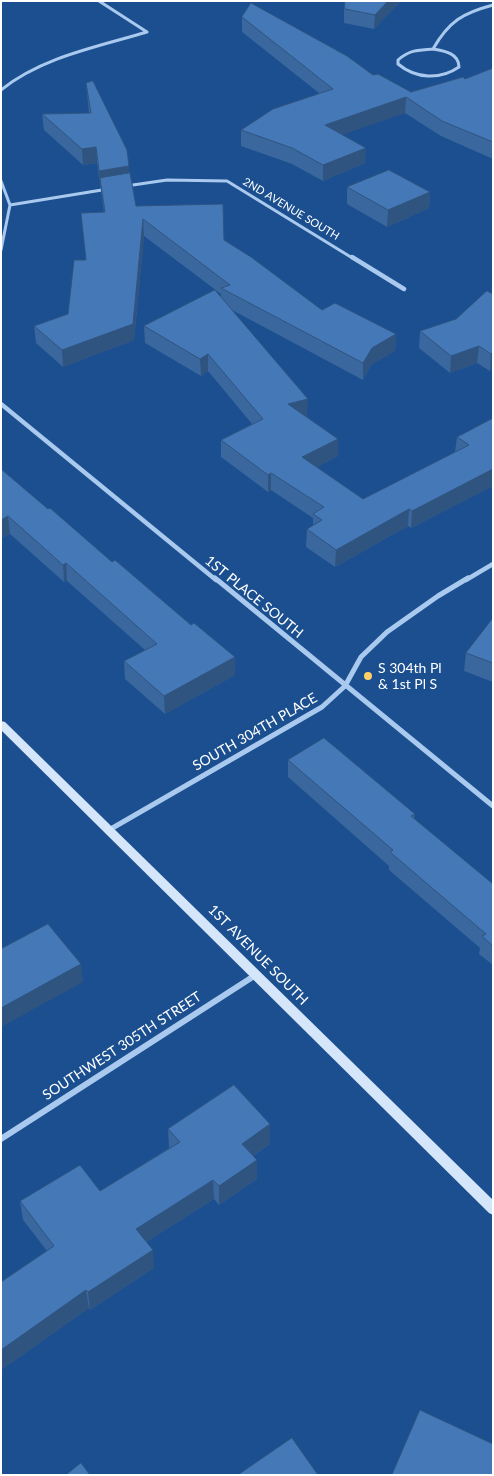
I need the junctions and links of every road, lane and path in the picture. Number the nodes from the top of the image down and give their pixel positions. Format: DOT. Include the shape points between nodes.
graph roads {
  1 [pos="99,1"];
  2 [pos="493,5"];
  3 [pos="433,49"];
  4 [pos="1,90"];
  5 [pos="1,181"];
  6 [pos="10,205"];
  7 [pos="1,250"];
  8 [pos="404,289"];
  9 [pos="1,404"];
  10 [pos="493,564"];
  11 [pos="345,686"];
  12 [pos="1,724"];
  13 [pos="493,806"];
  14 [pos="109,830"];
  15 [pos="256,975"];
  16 [pos="1,1139"];
  17 [pos="493,1209"];
  1 -- 4 [label="street" via="148,32 36,67"];
  2 -- 3 [label="street" via="450,23"];
  3 -- 3 [label="street" via="457,58 459,67 447,74 426,76 408,72 398,64 406,53"];
  5 -- 6 [label="street"];
  6 -- 7 [label="street"];
  6 -- 8 [label="street, 2ND AVENUE SOUTH" via="167,180 227,181"];
  9 -- 11 [label="street, 1ST PLACE SOUTH"];
  10 -- 11 [label="street, SOUTH 304TH PLACE" via="438,596 387,632 361,657"];
  11 -- 13 [label="street, 1ST PLACE SOUTH"];
  11 -- 14 [label="street, SOUTH 304TH PLACE" via="322,707"];
  12 -- 14 [label="main road, 1ST AVENUE SOUTH"];
  14 -- 15 [label="main road, 1ST AVENUE SOUTH"];
  15 -- 16 [label="street, SOUTHWEST 305TH STREET"];
  15 -- 17 [label="main road, 1ST AVENUE SOUTH"];
}
